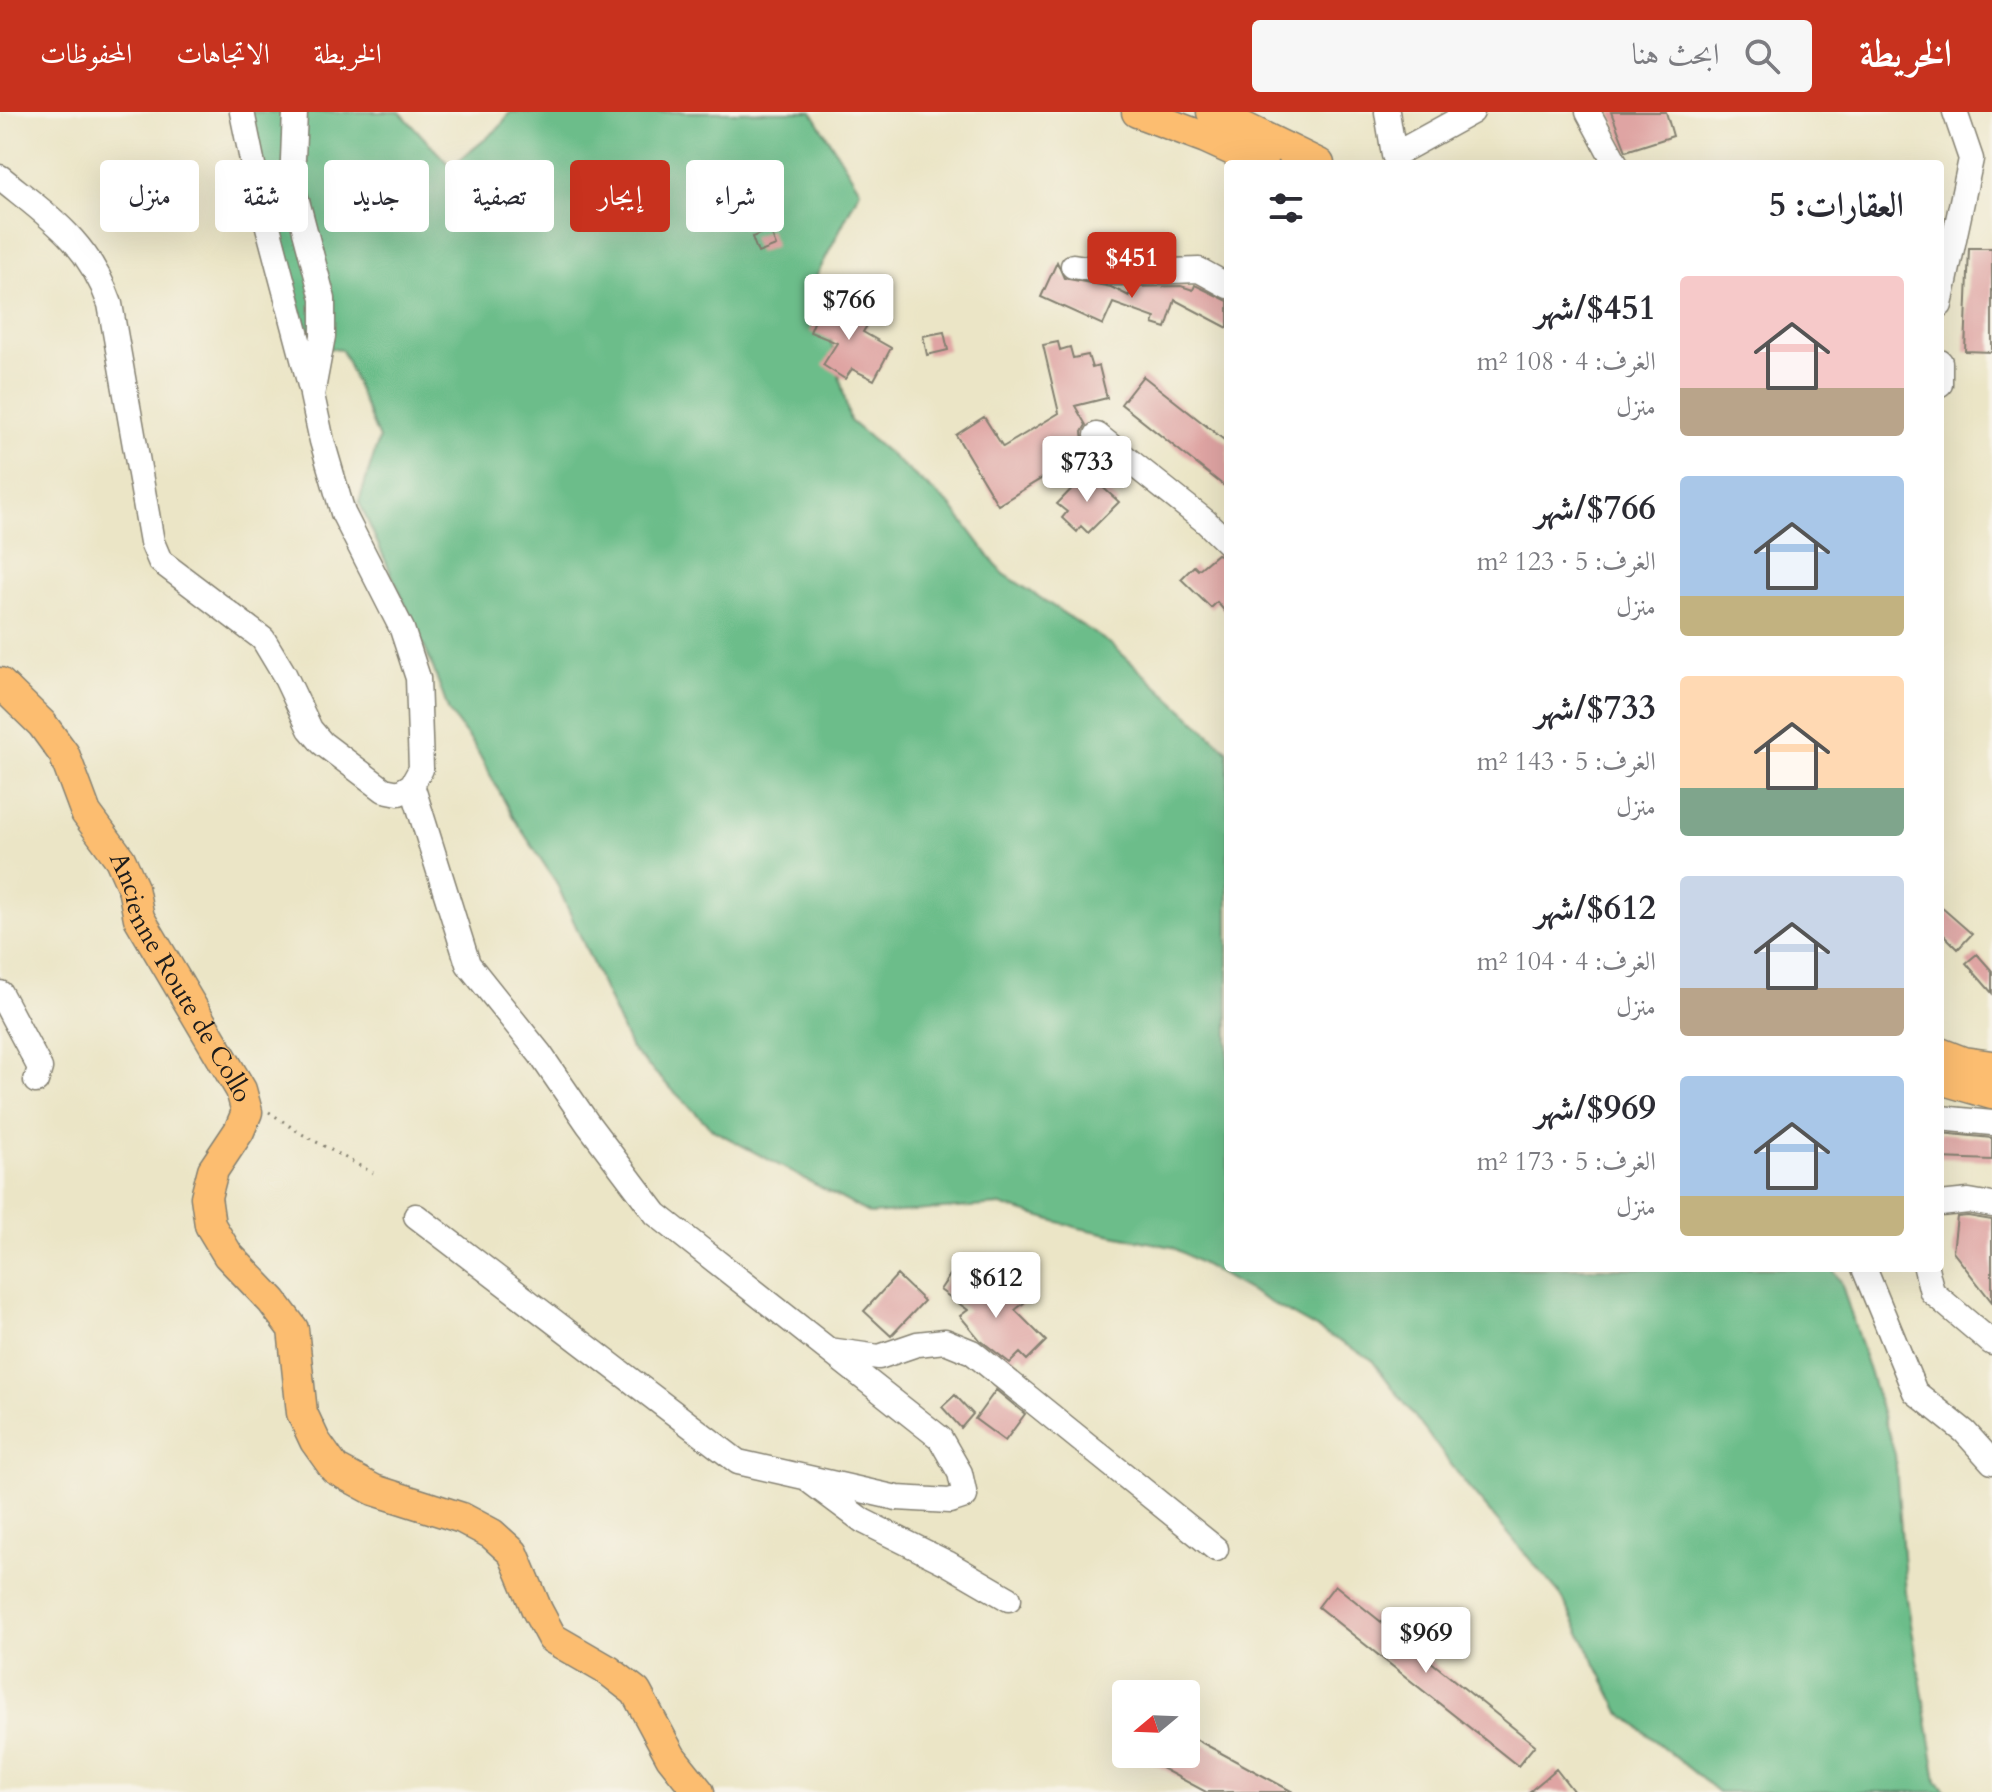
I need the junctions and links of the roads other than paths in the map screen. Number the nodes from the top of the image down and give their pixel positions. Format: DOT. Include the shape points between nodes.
graph roads {
  1 [pos="242,112"];
  2 [pos="295,112"];
  3 [pos="1137,112"];
  4 [pos="1387,112"];
  5 [pos="1472,112"];
  6 [pos="1588,112"];
  7 [pos="1955,112"];
  8 [pos="1206,120"];
  9 [pos="1258,160"];
  10 [pos="1309,160"];
  11 [pos="1614,160"];
  12 [pos="0,177"];
  13 [pos="1073,266"];
  14 [pos="1224,284"];
  15 [pos="1944,286"];
  16 [pos="312,395"];
  17 [pos="1097,435"];
  18 [pos="1224,540"];
  19 [pos="0,683"];
  20 [pos="412,785"];
  21 [pos="0,993"];
  22 [pos="1944,1055"];
  23 [pos="1992,1066"];
  24 [pos="1944,1080"];
  25 [pos="36,1081"];
  26 [pos="1992,1094"];
  27 [pos="1944,1118"];
  28 [pos="1992,1123"];
  29 [pos="1944,1204"];
  30 [pos="1992,1205"];
  31 [pos="416,1216"];
  32 [pos="1866,1272"];
  33 [pos="1927,1272"];
  34 [pos="1992,1343"];
  35 [pos="827,1349"];
  36 [pos="1992,1462"];
  37 [pos="804,1476"];
  38 [pos="1216,1549"];
  39 [pos="1009,1599"];
  40 [pos="699,1792"];
  1 -- 16 [label="street"];
  2 -- 16 [label="street" via="292,182 323,299 323,336"];
  3 -- 8 [label="main road"];
  4 -- 5 [label="street" via="1394,155"];
  6 -- 11 [label="street"];
  7 -- 15 [label="street" via="1971,159"];
  8 -- 9 [label="main road"];
  8 -- 10 [label="main road"];
  12 -- 20 [label="street" via="65,230 102,280 160,561 263,639 322,743 384,790 399,793"];
  13 -- 14 [label="street" via="1116,273 1199,270"];
  16 -- 20 [label="street" via="343,513 402,629 418,678 421,769"];
  17 -- 18 [label="street"];
  19 -- 40 [label="main road, Ancienne Route de Collo" via="64,754 86,813 120,859 139,918 243,1095 247,1112 213,1170 206,1197 210,1225 228,1255 293,1329 302,1413 315,1441 335,1469 374,1490 462,1518 513,1553 552,1638 636,1692 671,1757"];
  20 -- 35 [label="street" via="468,964 656,1214"];
  21 -- 25 [label="street" via="40,1068"];
  22 -- 23 [label="main road"];
  24 -- 26 [label="main road"];
  27 -- 28 [label="street"];
  29 -- 30 [label="street"];
  31 -- 37 [label="street" via="738,1462"];
  32 -- 36 [label="street" via="1915,1392 1965,1432"];
  33 -- 34 [label="street" via="1932,1292"];
  35 -- 37 [label="street" via="940,1438 960,1473 965,1496 950,1501 897,1498"];
  35 -- 38 [label="street" via="879,1357 945,1341 972,1352"];
  37 -- 39 [label="street" via="863,1521"];
}
